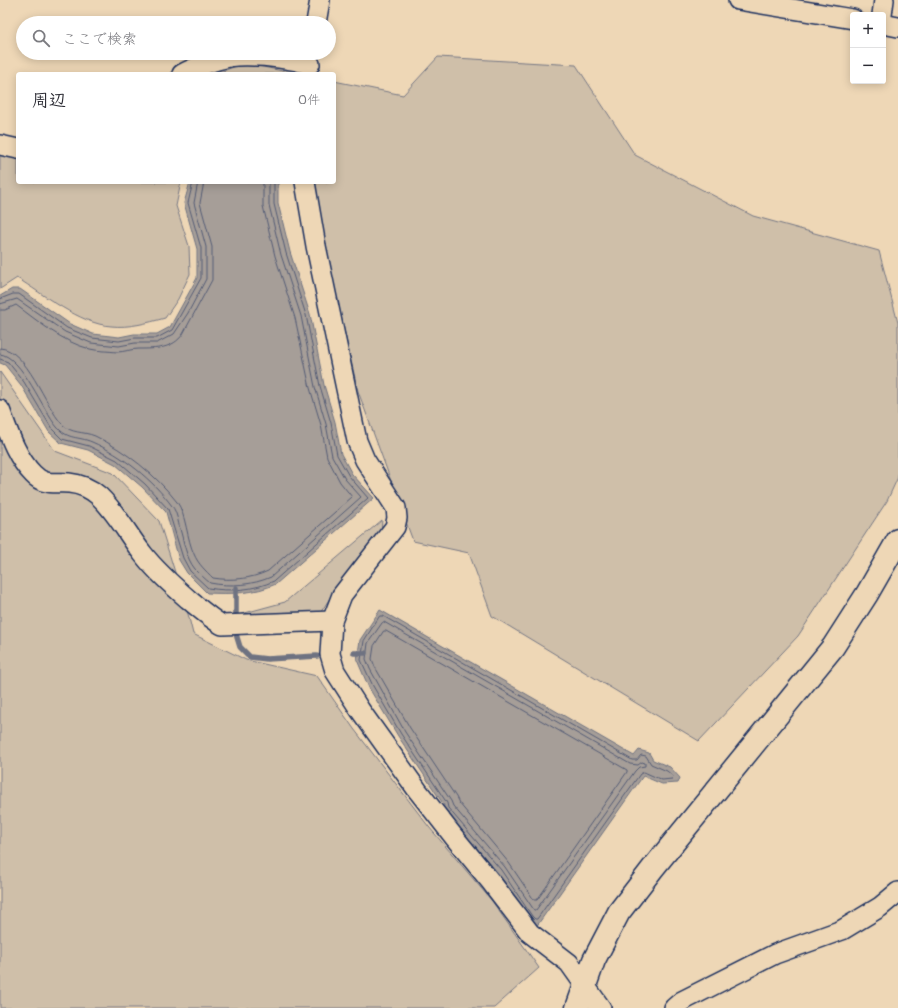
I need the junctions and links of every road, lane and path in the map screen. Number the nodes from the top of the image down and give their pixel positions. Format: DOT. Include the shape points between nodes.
graph roads {
  1 [pos="320,0"];
  2 [pos="738,0"];
  3 [pos="884,0"];
  4 [pos="775,3"];
  5 [pos="882,12"];
  6 [pos="317,16"];
  7 [pos="850,19"];
  8 [pos="886,25"];
  9 [pos="898,27"];
  10 [pos="221,60"];
  11 [pos="295,60"];
  12 [pos="310,64"];
  13 [pos="186,72"];
  14 [pos="0,145"];
  15 [pos="16,149"];
  16 [pos="305,184"];
  17 [pos="0,410"];
  18 [pos="898,540"];
  19 [pos="332,621"];
  20 [pos="898,892"];
  21 [pos="585,985"];
  22 [pos="577,1008"];
  23 [pos="601,1008"];
  24 [pos="674,1008"];
  1 -- 6 [label="street"];
  2 -- 4 [label="street"];
  3 -- 5 [label="street"];
  4 -- 7 [label="street"];
  8 -- 9 [label="street"];
  10 -- 13 [label="street"];
  11 -- 12 [label="street"];
  14 -- 15 [label="street"];
  16 -- 19 [label="street" via="357,441 365,460 396,508 397,518 395,527 342,595"];
  17 -- 19 [label="street" via="11,439 25,465 34,475 44,482 71,483 85,487 98,495 143,555 165,579 212,619 222,625"];
  18 -- 21 [label="street" via="833,647 619,912 594,960"];
  19 -- 21 [label="street" via="330,654 335,671 360,710 422,796 530,933 569,963"];
  20 -- 24 [label="street" via="880,907 842,930 775,954 682,1000"];
  21 -- 22 [label="street"];
  21 -- 23 [label="street"];
}
